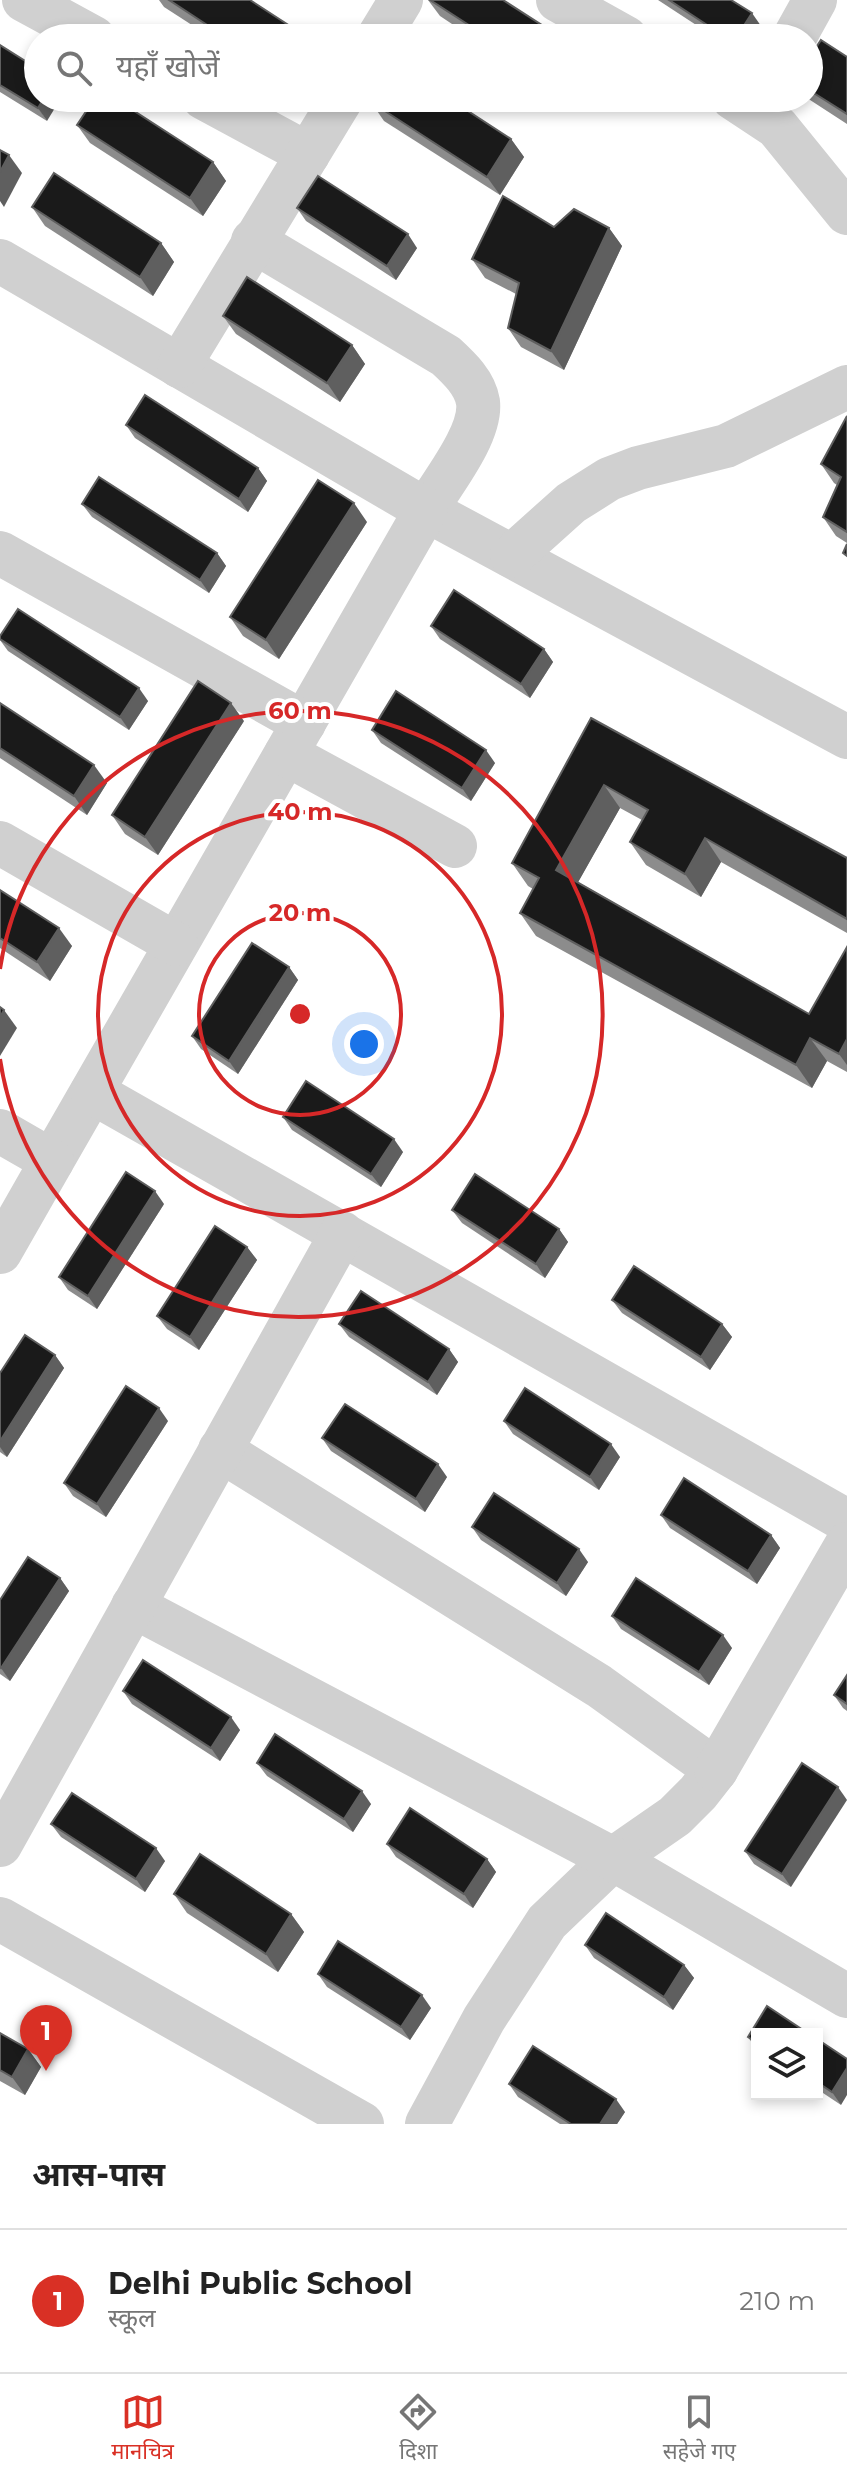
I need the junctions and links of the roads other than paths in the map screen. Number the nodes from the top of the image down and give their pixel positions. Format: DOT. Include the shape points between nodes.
graph roads {
  1 [pos="24,0"];
  2 [pos="401,0"];
  3 [pos="558,0"];
  4 [pos="815,0"];
  5 [pos="68,24"];
  6 [pos="386,24"];
  7 [pos="601,24"];
  8 [pos="802,24"];
  9 [pos="230,112"];
  10 [pos="334,112"];
  11 [pos="760,112"];
  12 [pos="308,154"];
  13 [pos="847,213"];
  14 [pos="253,241"];
  15 [pos="0,261"];
  16 [pos="179,366"];
  17 [pos="847,387"];
  18 [pos="426,510"];
  19 [pos="0,553"];
  20 [pos="512,556"];
  21 [pos="847,737"];
  22 [pos="295,739"];
  23 [pos="0,843"];
  24 [pos="455,846"];
  25 [pos="176,944"];
  26 [pos="92,1092"];
  27 [pos="0,1131"];
  28 [pos="52,1161"];
  29 [pos="342,1233"];
  30 [pos="0,1252"];
  31 [pos="220,1450"];
  32 [pos="847,1521"];
  33 [pos="847,1544"];
  34 [pos="133,1606"];
  35 [pos="716,1770"];
  36 [pos="0,1845"];
  37 [pos="613,1859"];
  38 [pos="0,1919"];
  39 [pos="847,1996"];
  40 [pos="362,2124"];
  41 [pos="427,2124"];
  1 -- 5 [label="street"];
  2 -- 6 [label="street"];
  3 -- 7 [label="street"];
  4 -- 8 [label="street"];
  9 -- 12 [label="street"];
  10 -- 12 [label="street"];
  11 -- 13 [label="street"];
  12 -- 14 [label="street"];
  14 -- 16 [label="street"];
  14 -- 18 [label="street" via="446,356 472,386 478,403 476,426"];
  15 -- 16 [label="street"];
  16 -- 18 [label="street"];
  17 -- 20 [label="street" via="726,446 609,479 571,503"];
  18 -- 20 [label="street"];
  18 -- 22 [label="street"];
  19 -- 22 [label="street"];
  20 -- 21 [label="street"];
  22 -- 24 [label="street"];
  22 -- 25 [label="street"];
  23 -- 25 [label="street"];
  25 -- 26 [label="street"];
  26 -- 28 [label="street"];
  26 -- 29 [label="street"];
  27 -- 28 [label="street"];
  28 -- 30 [label="street"];
  29 -- 31 [label="street"];
  29 -- 32 [label="street"];
  31 -- 34 [label="street"];
  31 -- 35 [label="street" via="599,1686"];
  33 -- 35 [label="street"];
  34 -- 36 [label="street"];
  34 -- 37 [label="street"];
  35 -- 37 [label="street" via="675,1816"];
  37 -- 39 [label="street"];
  37 -- 41 [label="street" via="547,1922 484,2019"];
  38 -- 40 [label="street"];
}
